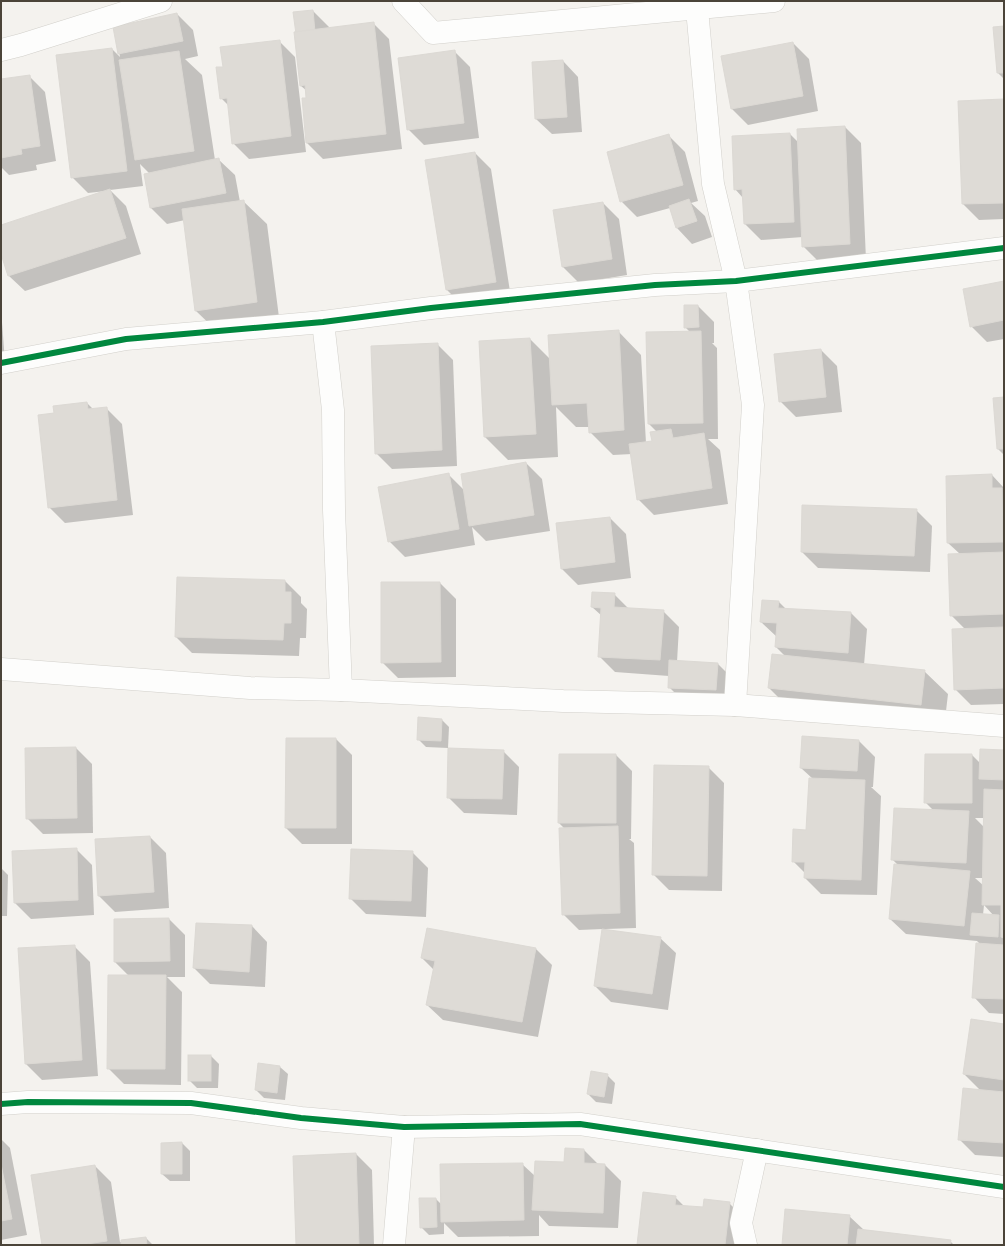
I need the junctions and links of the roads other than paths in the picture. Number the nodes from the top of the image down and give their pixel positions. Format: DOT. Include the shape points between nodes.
graph roads {
  1 [pos="161,1"];
  2 [pos="403,1"];
  3 [pos="774,1"];
  4 [pos="697,9"];
  5 [pos="1,50"];
  6 [pos="1004,248"];
  7 [pos="736,281"];
  8 [pos="323,322"];
  9 [pos="1,363"];
  10 [pos="1,668"];
  11 [pos="341,690"];
  12 [pos="735,705"];
  13 [pos="1004,726"];
  14 [pos="1,1104"];
  15 [pos="404,1127"];
  16 [pos="757,1150"];
  17 [pos="1004,1187"];
  18 [pos="394,1245"];
  19 [pos="746,1245"];
  1 -- 5 [label="street"];
  2 -- 4 [label="street" via="433,33"];
  3 -- 4 [label="street"];
  4 -- 7 [label="street" via="713,184"];
  6 -- 7 [label="street"];
  7 -- 8 [label="street" via="655,285"];
  7 -- 12 [label="street" via="753,406"];
  8 -- 9 [label="street" via="126,339"];
  8 -- 11 [label="street" via="333,410"];
  10 -- 11 [label="street" via="250,688"];
  11 -- 12 [label="street" via="563,702"];
  12 -- 13 [label="street"];
  14 -- 15 [label="street" via="191,1102 301,1118"];
  15 -- 16 [label="street" via="580,1124"];
  15 -- 18 [label="street"];
  16 -- 17 [label="street"];
  16 -- 19 [label="street" via="741,1224"];
}
